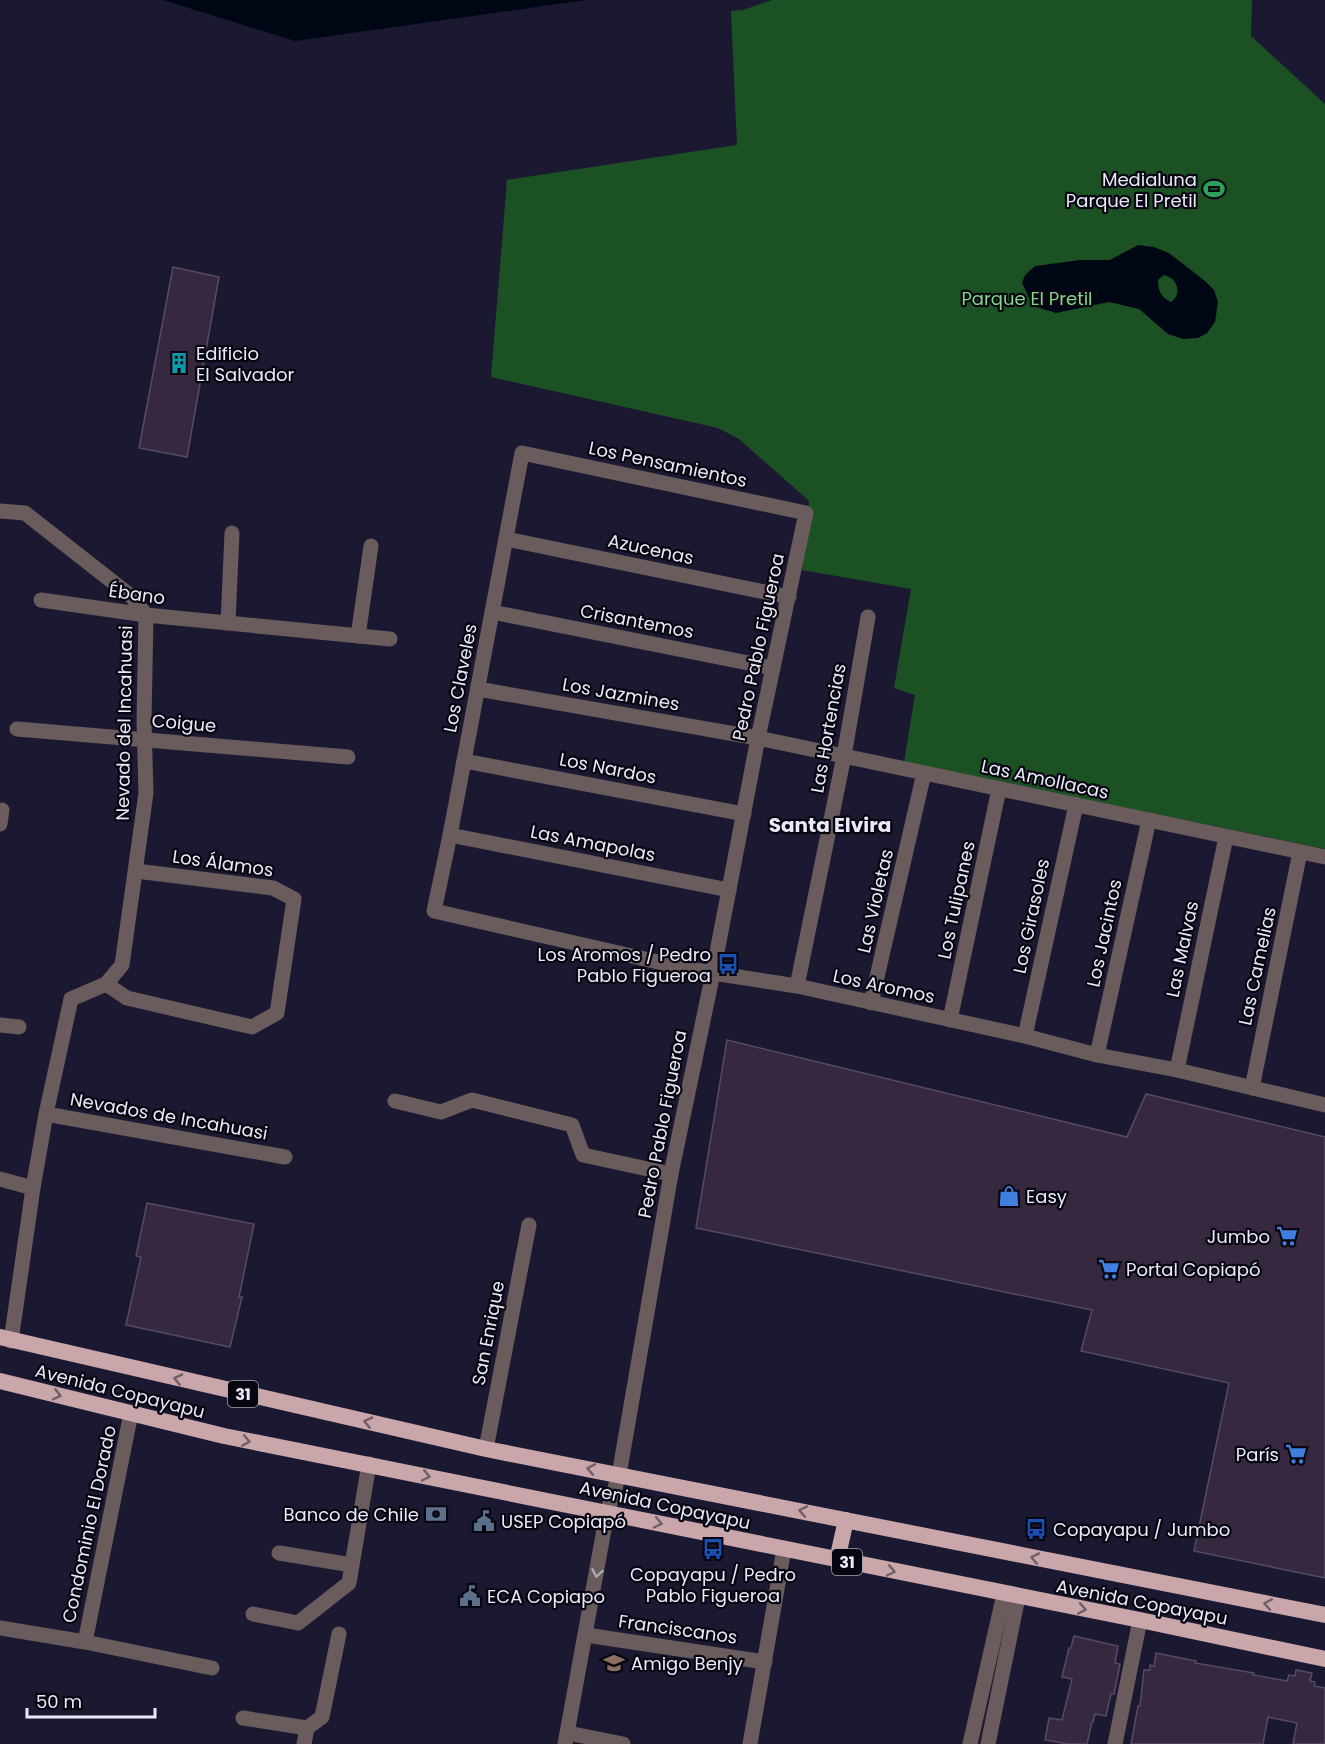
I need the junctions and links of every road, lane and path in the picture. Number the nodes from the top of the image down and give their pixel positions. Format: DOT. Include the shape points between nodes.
graph roads {
  1 [pos="522,453"];
  2 [pos="0,511"];
  3 [pos="806,513"];
  4 [pos="232,533"];
  5 [pos="506,539"];
  6 [pos="370,546"];
  7 [pos="789,597"];
  8 [pos="41,600"];
  9 [pos="492,612"];
  10 [pos="146,615"];
  11 [pos="868,617"];
  12 [pos="228,623"];
  13 [pos="358,636"];
  14 [pos="390,639"];
  15 [pos="773,668"];
  16 [pos="478,689"];
  17 [pos="17,729"];
  18 [pos="758,738"];
  19 [pos="145,740"];
  20 [pos="844,756"];
  21 [pos="348,757"];
  22 [pos="464,761"];
  23 [pos="924,773"];
  24 [pos="999,789"];
  25 [pos="1076,805"];
  26 [pos="744,814"];
  27 [pos="1149,820"];
  28 [pos="450,835"];
  29 [pos="1226,837"];
  30 [pos="1300,852"];
  31 [pos="1325,857"];
  32 [pos="136,871"];
  33 [pos="729,890"];
  34 [pos="434,911"];
  35 [pos="712,973"];
  36 [pos="106,984"];
  37 [pos="797,986"];
  38 [pos="871,1003"];
  39 [pos="950,1020"];
  40 [pos="0,1025"];
  41 [pos="19,1027"];
  42 [pos="1025,1036"];
  43 [pos="1097,1055"];
  44 [pos="1177,1070"];
  45 [pos="1252,1088"];
  46 [pos="395,1101"];
  47 [pos="1325,1105"];
  48 [pos="46,1114"];
  49 [pos="285,1157"];
  50 [pos="671,1174"];
  51 [pos="0,1179"];
  52 [pos="33,1188"];
  53 [pos="529,1225"];
  54 [pos="6,1339"];
  55 [pos="0,1381"];
  56 [pos="131,1413"];
  57 [pos="486,1449"];
  58 [pos="369,1464"];
  59 [pos="619,1475"];
  60 [pos="608,1513"];
  61 [pos="846,1520"];
  62 [pos="784,1549"];
  63 [pos="279,1553"];
  64 [pos="837,1560"];
  65 [pos="352,1564"];
  66 [pos="1011,1595"];
  67 [pos="253,1614"];
  68 [pos="1325,1615"];
  69 [pos="1140,1620"];
  70 [pos="0,1628"];
  71 [pos="339,1634"];
  72 [pos="586,1635"];
  73 [pos="85,1642"];
  74 [pos="1325,1659"];
  75 [pos="765,1662"];
  76 [pos="212,1668"];
  77 [pos="243,1718"];
  78 [pos="307,1728"];
  79 [pos="567,1738"];
  80 [pos="304,1744"];
  81 [pos="623,1744"];
  82 [pos="750,1744"];
  83 [pos="970,1744"];
  84 [pos="988,1744"];
  85 [pos="1115,1744"];
  1 -- 3 [label="street, Los Pensamientos"];
  1 -- 5 [label="street, Los Claveles"];
  2 -- 10 [label="street, Nevado del Incahuasi" via="25,513 132,597"];
  3 -- 7 [label="street, Pedro Pablo Figueroa"];
  4 -- 12 [label="street"];
  5 -- 7 [label="street, Azucenas"];
  5 -- 9 [label="street, Los Claveles"];
  6 -- 13 [label="street"];
  7 -- 15 [label="street, Pedro Pablo Figueroa"];
  8 -- 10 [label="street, Ébano"];
  9 -- 15 [label="street, Crisantemos"];
  9 -- 16 [label="street, Los Claveles"];
  10 -- 12 [label="street, Ébano"];
  10 -- 19 [label="street, Nevado del Incahuasi"];
  11 -- 20 [label="street, Las Hortencias"];
  12 -- 13 [label="street, Ébano"];
  13 -- 14 [label="street, Ébano"];
  15 -- 18 [label="street, Pedro Pablo Figueroa"];
  16 -- 18 [label="street, Los Jazmines"];
  16 -- 22 [label="street, Los Claveles"];
  17 -- 19 [label="street, Coigue"];
  18 -- 20 [label="street, Las Amollacas"];
  18 -- 26 [label="street, Pedro Pablo Figueroa"];
  19 -- 21 [label="street, Coigue"];
  19 -- 32 [label="street, Nevado del Incahuasi" via="146,793"];
  20 -- 23 [label="street, Las Amollacas"];
  20 -- 37 [label="street, Las Hortencias"];
  22 -- 26 [label="street, Los Nardos"];
  22 -- 28 [label="street, Los Claveles"];
  23 -- 24 [label="street, Las Amollacas"];
  23 -- 38 [label="street, Las Violetas"];
  24 -- 25 [label="street, Las Amollacas"];
  24 -- 39 [label="street, Los Tulipanes"];
  25 -- 27 [label="street, Las Amollacas"];
  25 -- 42 [label="street, Los Girasoles"];
  26 -- 33 [label="street, Pedro Pablo Figueroa"];
  27 -- 29 [label="street, Las Amollacas"];
  27 -- 43 [label="street, Los Jacintos"];
  28 -- 33 [label="street, Las Amapolas"];
  28 -- 34 [label="street, Los Claveles"];
  29 -- 30 [label="street, Las Amollacas"];
  29 -- 44 [label="street, Las Malvas"];
  30 -- 31 [label="street, Las Amollacas"];
  30 -- 45 [label="street, Las Camelias"];
  32 -- 36 [label="street, Nevado del Incahuasi" via="122,965"];
  32 -- 36 [label="street, Los Álamos" via="273,888 294,899 277,1013 252,1027 127,998"];
  33 -- 35 [label="street, Pedro Pablo Figueroa"];
  34 -- 35 [label="street, Los Aromos"];
  35 -- 37 [label="street, Los Aromos"];
  35 -- 50 [label="street, Pedro Pablo Figueroa"];
  36 -- 48 [label="street" via="71,999"];
  37 -- 38 [label="street, Los Aromos"];
  38 -- 39 [label="street, Los Aromos"];
  39 -- 42 [label="street, Los Aromos"];
  40 -- 41 [label="street"];
  42 -- 43 [label="street, Los Aromos"];
  43 -- 44 [label="street, Los Aromos"];
  44 -- 45 [label="street, Los Aromos"];
  45 -- 47 [label="street, Los Aromos"];
  46 -- 50 [label="street" via="441,1112 472,1100 572,1125 583,1155"];
  48 -- 49 [label="street, Nevados de Incahuasi"];
  48 -- 52 [label="street"];
  50 -- 59 [label="street, Pedro Pablo Figueroa"];
  51 -- 52 [label="street"];
  52 -- 54 [label="street"];
  53 -- 57 [label="street, San Enrique"];
  57 -- 54 [label="highway, Avenida Copayapu / 31, one-way"];
  55 -- 56 [label="highway, Avenida Copayapu / 31, one-way"];
  56 -- 58 [label="highway, Avenida Copayapu / 31, one-way" via="224,1436"];
  56 -- 73 [label="street, Condominio El Dorado"];
  59 -- 57 [label="highway, Avenida Copayapu / 31, one-way"];
  58 -- 60 [label="highway, Avenida Copayapu / 31, one-way"];
  58 -- 65 [label="street"];
  59 -- 60 [label="street, Pedro Pablo Figueroa"];
  61 -- 59 [label="highway, Avenida Copayapu / 31, one-way"];
  60 -- 62 [label="highway, Avenida Copayapu / 31, one-way"];
  60 -- 72 [label="street, Pedro Pablo Figueroa, one-way"];
  61 -- 64 [label="highway"];
  68 -- 61 [label="highway, Avenida Copayapu / 31, one-way"];
  62 -- 64 [label="highway, Avenida Copayapu / 31"];
  62 -- 75 [label="street"];
  63 -- 65 [label="street"];
  64 -- 66 [label="highway, Avenida Copayapu / 31, one-way"];
  65 -- 67 [label="street" via="349,1582 298,1623"];
  66 -- 69 [label="highway, Avenida Copayapu / 31, one-way"];
  66 -- 83 [label="street"];
  66 -- 84 [label="street"];
  69 -- 74 [label="highway, Avenida Copayapu / 31"];
  69 -- 85 [label="street"];
  70 -- 73 [label="street, Condominio El Dorado"];
  71 -- 78 [label="street" via="322,1717"];
  72 -- 75 [label="street, Franciscanos"];
  72 -- 79 [label="street, Pedro Pablo Figueroa"];
  73 -- 76 [label="street, Condominio El Dorado"];
  75 -- 82 [label="street"];
  77 -- 78 [label="street"];
  78 -- 80 [label="street"];
  79 -- 81 [label="street"];
}
